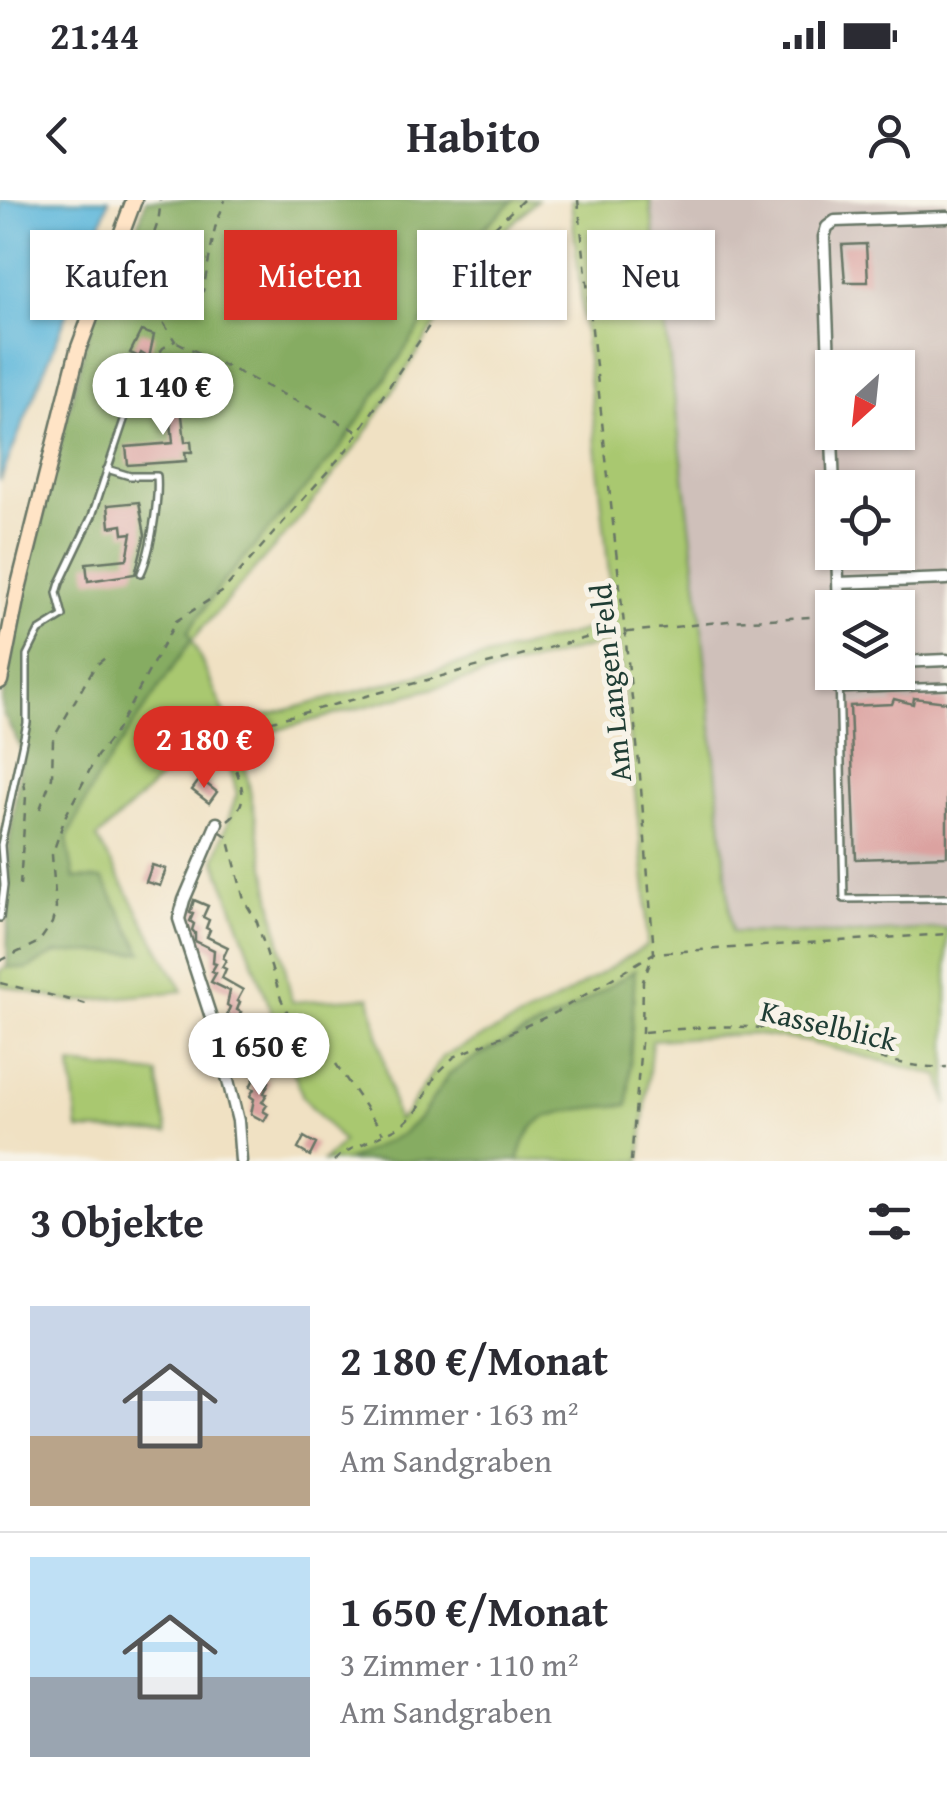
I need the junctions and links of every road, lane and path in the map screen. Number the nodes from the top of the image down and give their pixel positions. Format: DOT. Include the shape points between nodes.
graph roads {
  1 [pos="134,200"];
  2 [pos="160,200"];
  3 [pos="225,200"];
  4 [pos="523,200"];
  5 [pos="578,200"];
  6 [pos="947,217"];
  7 [pos="156,230"];
  8 [pos="175,341"];
  9 [pos="136,384"];
  10 [pos="358,431"];
  11 [pos="107,469"];
  12 [pos="833,470"];
  13 [pos="838,570"];
  14 [pos="141,573"];
  15 [pos="947,578"];
  16 [pos="838,583"];
  17 [pos="838,590"];
  18 [pos="815,617"];
  19 [pos="625,630"];
  20 [pos="105,658"];
  21 [pos="947,660"];
  22 [pos="915,661"];
  23 [pos="0,681"];
  24 [pos="947,686"];
  25 [pos="915,687"];
  26 [pos="837,690"];
  27 [pos="20,752"];
  28 [pos="40,808"];
  29 [pos="216,825"];
  30 [pos="20,885"];
  31 [pos="947,898"];
  32 [pos="0,918"];
  33 [pos="947,934"];
  34 [pos="654,952"];
  35 [pos="0,961"];
  36 [pos="0,984"];
  37 [pos="91,1004"];
  38 [pos="642,1032"];
  39 [pos="305,1047"];
  40 [pos="336,1064"];
  41 [pos="947,1067"];
  42 [pos="384,1134"];
  43 [pos="242,1161"];
  44 [pos="334,1161"];
  45 [pos="631,1161"];
  1 -- 23 [label="street" via="89,314"];
  2 -- 7 [label="path"];
  3 -- 8 [label="path" via="203,291 163,307 159,316"];
  4 -- 10 [label="path" via="478,243"];
  5 -- 19 [label="path, Am Langen Feld"];
  6 -- 12 [label="street" via="835,221 827,227"];
  8 -- 9 [label="path"];
  8 -- 10 [label="path"];
  9 -- 11 [label="lane"];
  10 -- 35 [label="path" via="222,592 176,621 66,815 52,855 52,923 40,942"];
  11 -- 14 [label="lane" via="157,476"];
  11 -- 27 [label="lane" via="60,583 63,616 39,631 27,655"];
  13 -- 16 [label="street"];
  15 -- 16 [label="street"];
  16 -- 17 [label="street"];
  18 -- 19 [label="path"];
  19 -- 29 [label="path" via="242,729 232,746 244,798 232,817"];
  19 -- 34 [label="path, Am Langen Feld"];
  20 -- 28 [label="path" via="53,740 52,777"];
  21 -- 22 [label="street"];
  24 -- 25 [label="lane"];
  26 -- 31 [label="lane" via="844,899"];
  27 -- 30 [label="path" via="26,796"];
  27 -- 32 [label="lane" via="1,844"];
  29 -- 39 [label="path" via="228,837 244,900"];
  29 -- 43 [label="street" via="180,919 217,1036"];
  33 -- 34 [label="path"];
  34 -- 38 [label="path, Am Langen Feld" via="643,981"];
  34 -- 42 [label="path" via="556,1013 454,1057 436,1074 417,1111"];
  36 -- 37 [label="path"];
  38 -- 41 [label="path, Kasselblick" via="758,1026 892,1061"];
  38 -- 45 [label="path, Am Langen Feld"];
  40 -- 42 [label="path"];
  42 -- 44 [label="path"];
}
